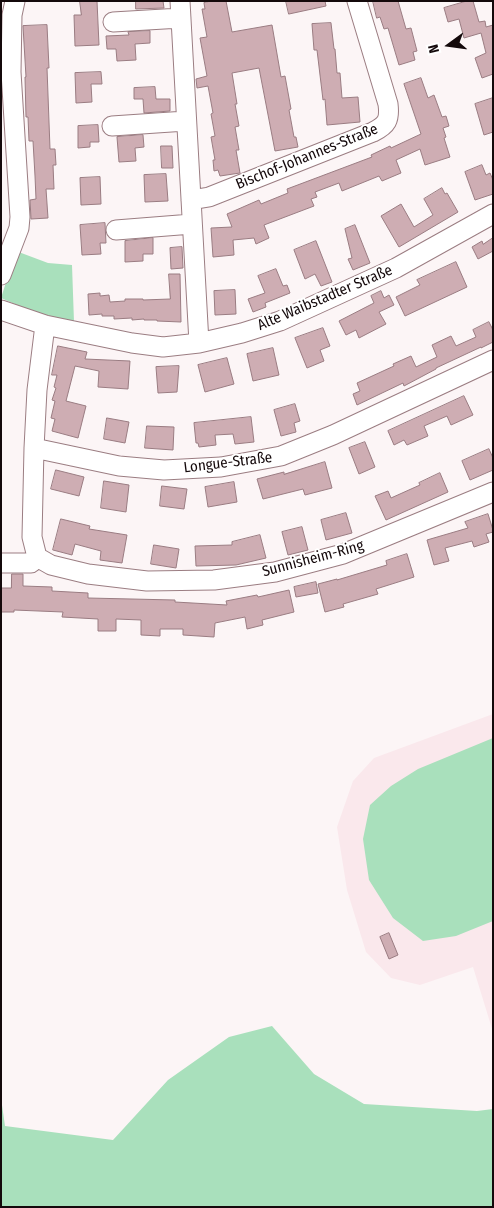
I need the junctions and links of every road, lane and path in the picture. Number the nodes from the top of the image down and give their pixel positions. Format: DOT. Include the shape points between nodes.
graph roads {
  1 [pos="15,1"];
  2 [pos="357,1"];
  3 [pos="181,10"];
  4 [pos="113,22"];
  5 [pos="6,73"];
  6 [pos="186,122"];
  7 [pos="112,126"];
  8 [pos="9,174"];
  9 [pos="191,200"];
  10 [pos="493,214"];
  11 [pos="192,224"];
  12 [pos="116,230"];
  13 [pos="1,275"];
  14 [pos="1,310"];
  15 [pos="45,325"];
  16 [pos="199,343"];
  17 [pos="493,360"];
  18 [pos="34,448"];
  19 [pos="493,492"];
  20 [pos="36,557"];
  21 [pos="1,563"];
  1 -- 5 [label="street"];
  2 -- 9 [label="street, Bischof-Johannes-Straße" via="388,104 389,114 383,127 260,178 209,197"];
  3 -- 4 [label="street"];
  3 -- 6 [label="street"];
  5 -- 8 [label="street"];
  6 -- 7 [label="street"];
  6 -- 9 [label="street"];
  8 -- 13 [label="street" via="20,217"];
  9 -- 11 [label="street"];
  10 -- 16 [label="street, Alte Waibstadter Straße" via="396,268 280,321"];
  11 -- 12 [label="street"];
  11 -- 16 [label="street"];
  14 -- 15 [label="street, Alte Waibstadter Straße"];
  15 -- 16 [label="street, Alte Waibstadter Straße" via="163,347"];
  15 -- 18 [label="street"];
  17 -- 18 [label="street, Longue-Straße" via="333,436 281,456 222,467 164,470 119,466"];
  18 -- 20 [label="street" via="32,537"];
  19 -- 20 [label="street, Sunnisheim-Ring" via="343,554 275,572 214,580 147,581 88,574 51,565"];
  20 -- 21 [label="street" via="31,563"];
}
